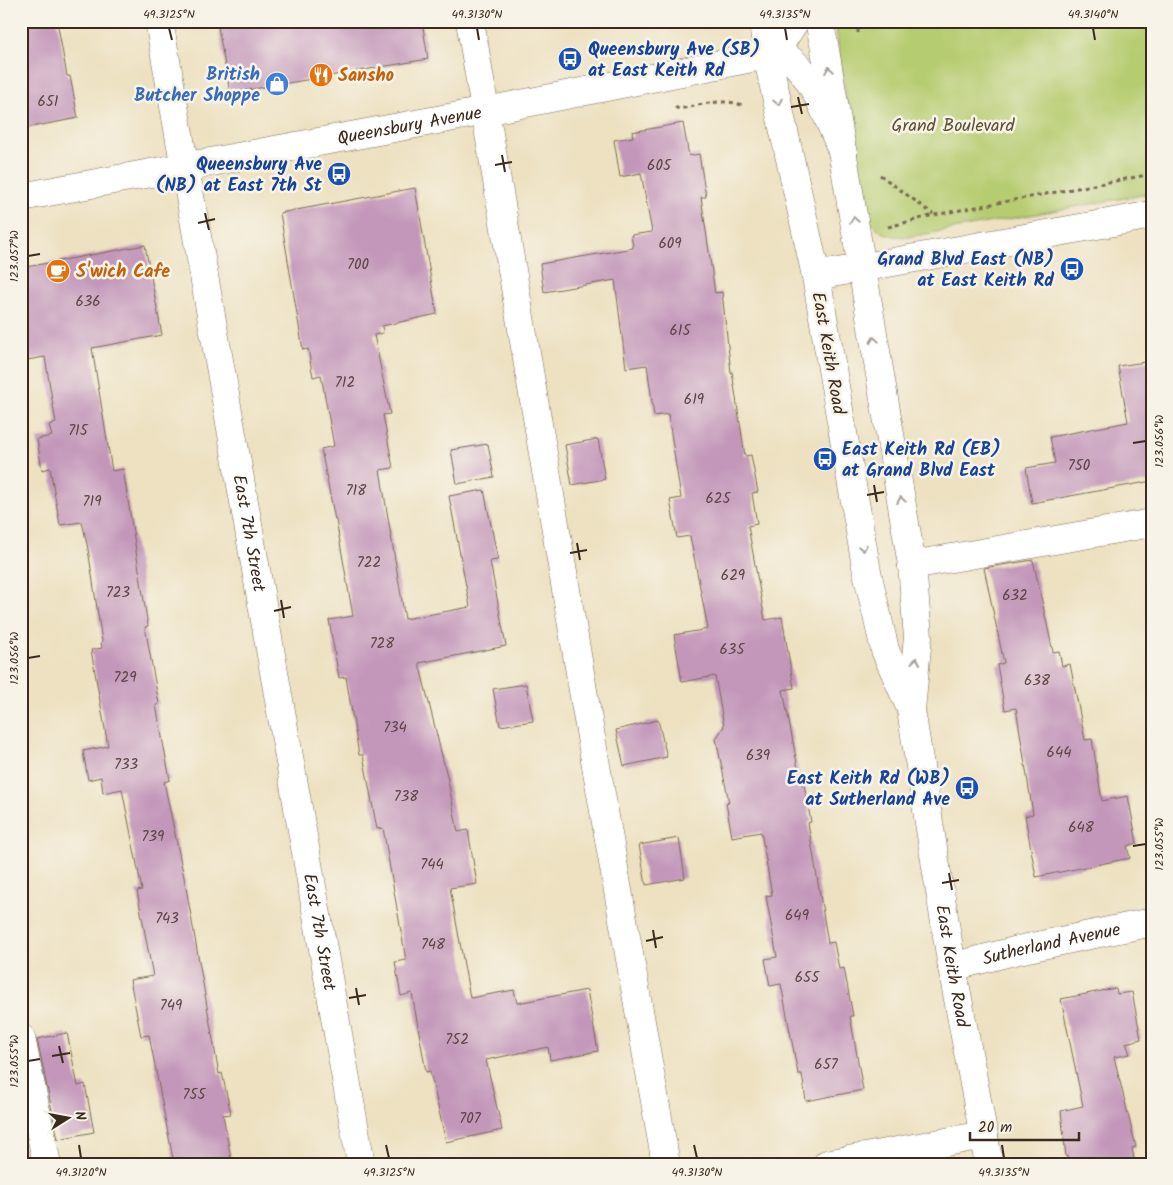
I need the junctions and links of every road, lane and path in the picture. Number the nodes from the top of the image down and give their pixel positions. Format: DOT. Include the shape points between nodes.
graph roads {
  1 [pos="159,21"];
  2 [pos="470,21"];
  3 [pos="763,21"];
  4 [pos="795,21"];
  5 [pos="819,21"];
  6 [pos="767,55"];
  7 [pos="747,107"];
  8 [pos="679,109"];
  9 [pos="486,111"];
  10 [pos="843,153"];
  11 [pos="185,167"];
  12 [pos="875,172"];
  13 [pos="1152,174"];
  14 [pos="21,197"];
  15 [pos="934,215"];
  16 [pos="1152,215"];
  17 [pos="883,228"];
  18 [pos="862,268"];
  19 [pos="816,276"];
  20 [pos="1152,523"];
  21 [pos="912,565"];
  22 [pos="911,710"];
  23 [pos="1152,922"];
  24 [pos="952,967"];
  25 [pos="21,1038"];
  26 [pos="984,1135"];
  27 [pos="47,1164"];
  28 [pos="361,1164"];
  29 [pos="666,1164"];
  30 [pos="827,1164"];
  31 [pos="989,1164"];
  1 -- 11 [label="street, East 7th Street"];
  2 -- 9 [label="street"];
  3 -- 6 [label="street, East Keith Road"];
  4 -- 6 [label="street" via="782,41"];
  10 -- 5 [label="street, East Keith Road, one-way"];
  6 -- 9 [label="street, Queensbury Avenue"];
  6 -- 10 [label="street" via="783,56 796,64 810,81"];
  6 -- 19 [label="street, East Keith Road, one-way"];
  7 -- 8 [label="path" via="733,102 714,102"];
  9 -- 11 [label="street, Queensbury Avenue"];
  9 -- 29 [label="street"];
  18 -- 10 [label="street, East Keith Road, one-way"];
  11 -- 14 [label="street, Queensbury Avenue"];
  11 -- 28 [label="street, East 7th Street"];
  12 -- 15 [label="path"];
  13 -- 15 [label="path"];
  15 -- 17 [label="path"];
  16 -- 18 [label="street"];
  18 -- 19 [label="street"];
  21 -- 18 [label="street, East Keith Road, one-way"];
  19 -- 22 [label="street, East Keith Road, one-way" via="867,572 885,650"];
  20 -- 21 [label="street"];
  22 -- 21 [label="street, East Keith Road, one-way" via="918,638"];
  22 -- 24 [label="street, East Keith Road"];
  23 -- 24 [label="street, Sutherland Avenue"];
  24 -- 26 [label="street, East Keith Road"];
  25 -- 27 [label="street"];
  26 -- 30 [label="street"];
  26 -- 31 [label="street, East Keith Road"];
}
